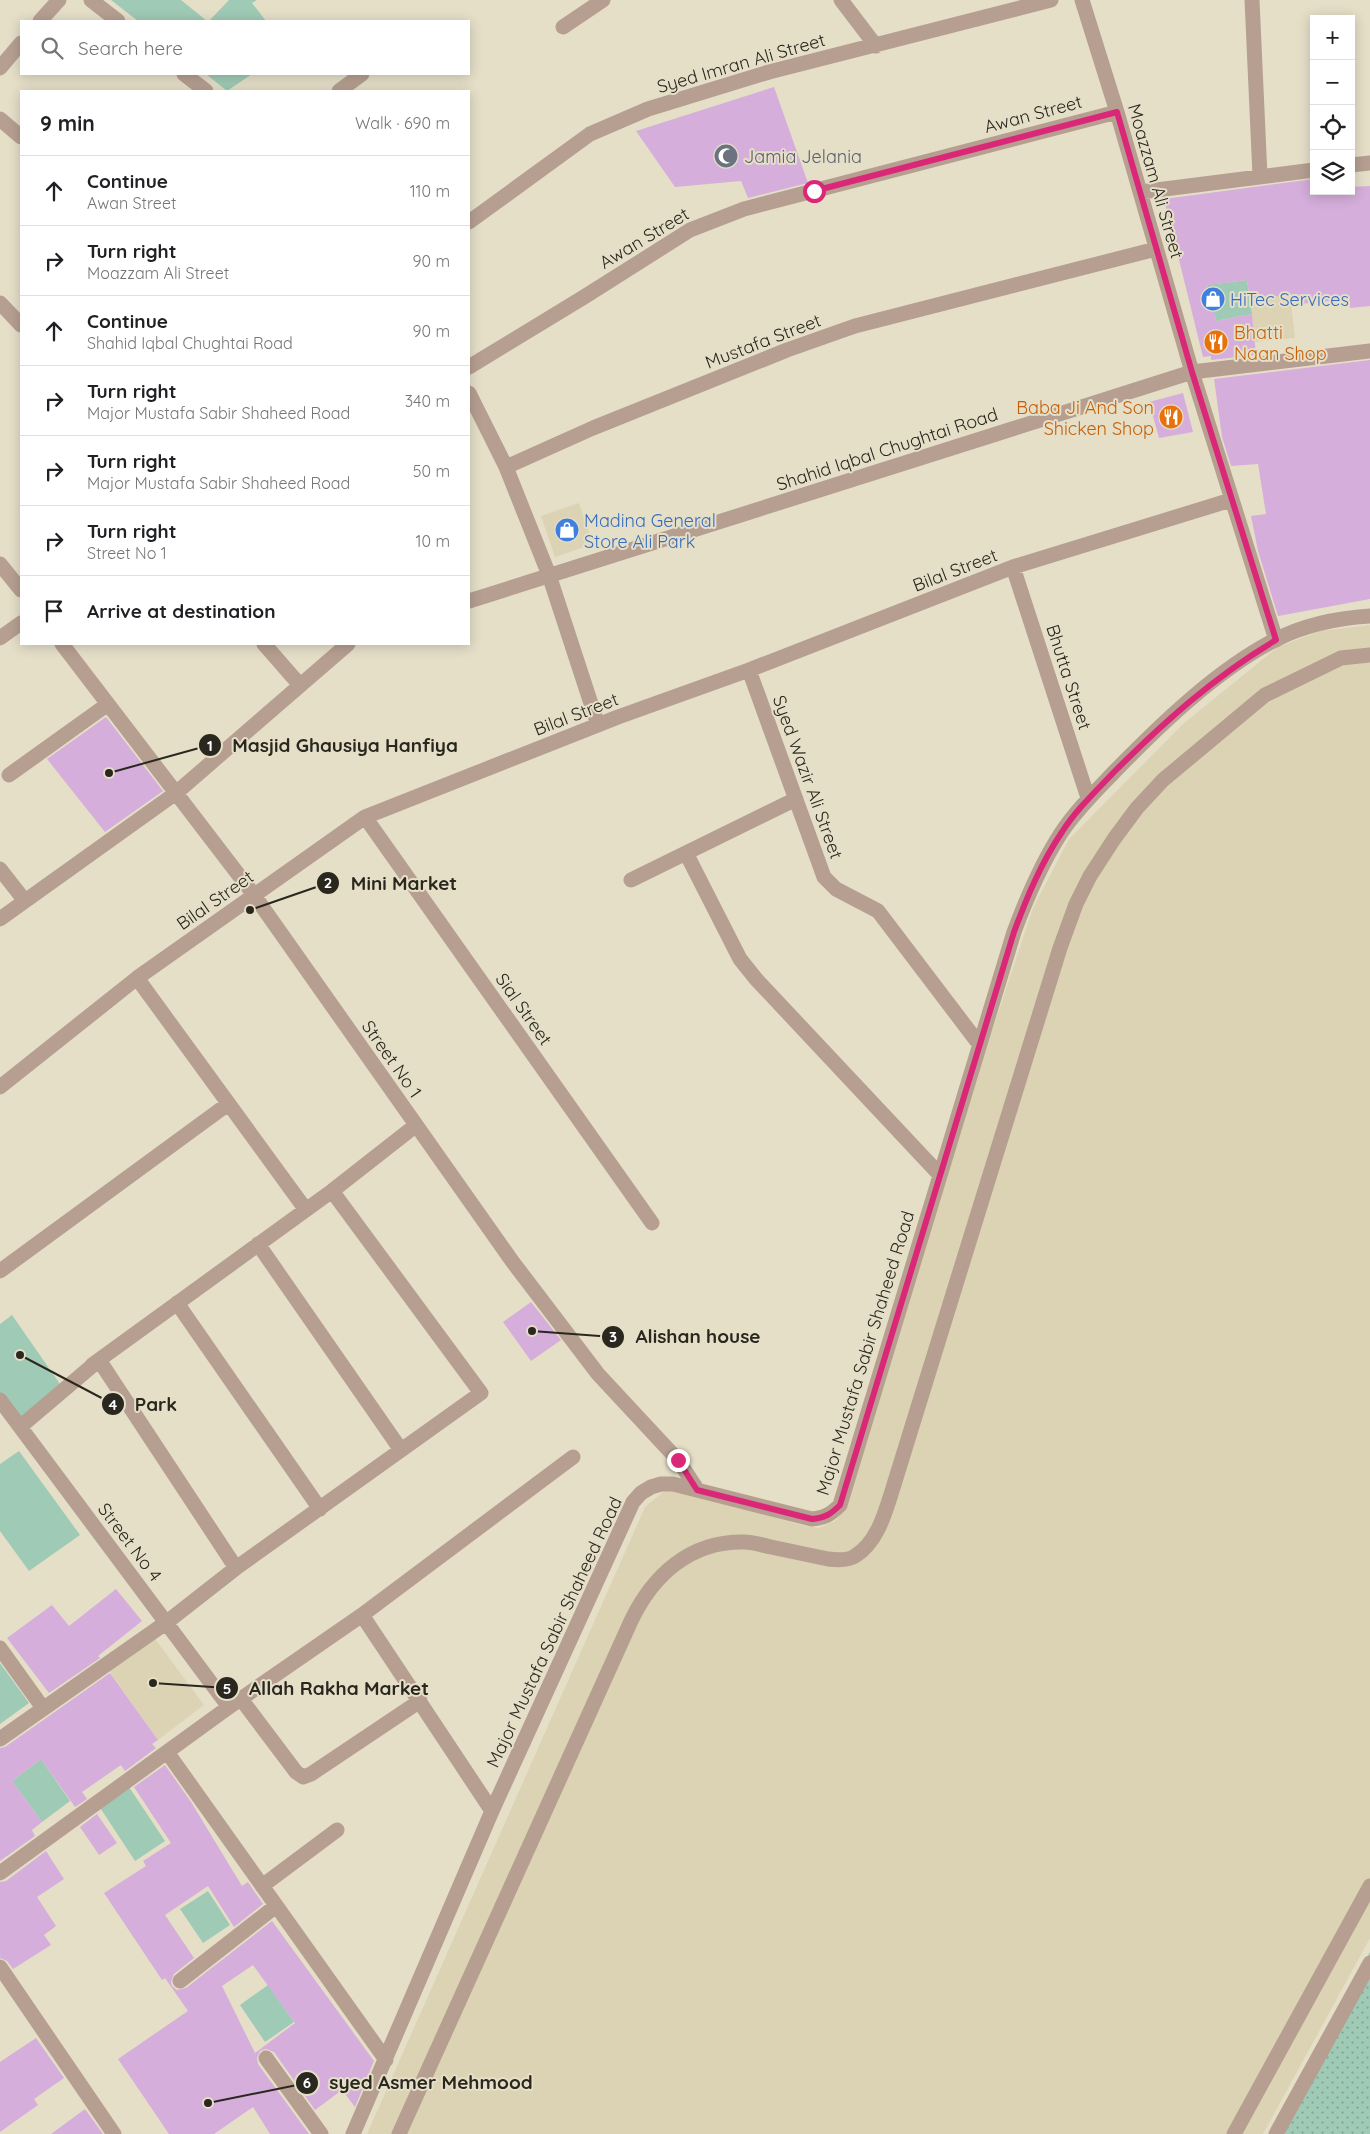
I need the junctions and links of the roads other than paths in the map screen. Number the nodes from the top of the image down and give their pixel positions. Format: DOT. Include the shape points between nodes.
graph roads {
  1 [pos="58,0"];
  2 [pos="91,0"];
  3 [pos="602,0"];
  4 [pos="841,0"];
  5 [pos="1051,0"];
  6 [pos="1082,0"];
  7 [pos="1252,0"];
  8 [pos="41,20"];
  9 [pos="117,20"];
  10 [pos="563,27"];
  11 [pos="20,44"];
  12 [pos="876,46"];
  13 [pos="0,68"];
  14 [pos="185,75"];
  15 [pos="361,75"];
  16 [pos="205,90"];
  17 [pos="340,90"];
  18 [pos="1117,112"];
  19 [pos="0,119"];
  20 [pos="20,137"];
  21 [pos="1370,163"];
  22 [pos="1355,165"];
  23 [pos="1310,170"];
  24 [pos="1260,176"];
  25 [pos="1141,192"];
  26 [pos="470,221"];
  27 [pos="1156,249"];
  28 [pos="0,302"];
  29 [pos="20,324"];
  30 [pos="1370,351"];
  31 [pos="470,366"];
  32 [pos="1192,372"];
  33 [pos="470,395"];
  34 [pos="506,467"];
  35 [pos="1231,500"];
  36 [pos="0,564"];
  37 [pos="1014,567"];
  38 [pos="549,575"];
  39 [pos="20,589"];
  40 [pos="470,601"];
  41 [pos="1370,616"];
  42 [pos="20,624"];
  43 [pos="0,638"];
  44 [pos="1276,640"];
  45 [pos="63,645"];
  46 [pos="265,645"];
  47 [pos="347,645"];
  48 [pos="1370,654"];
  49 [pos="749,670"];
  50 [pos="299,684"];
  51 [pos="108,704"];
  52 [pos="598,725"];
  53 [pos="9,774"];
  54 [pos="176,793"];
  55 [pos="1088,798"];
  56 [pos="796,799"];
  57 [pos="365,817"];
  58 [pos="686,853"];
  59 [pos="0,870"];
  60 [pos="631,880"];
  61 [pos="254,895"];
  62 [pos="25,901"];
  63 [pos="0,919"];
  64 [pos="136,978"];
  65 [pos="979,1044"];
  66 [pos="0,1087"];
  67 [pos="228,1104"];
  68 [pos="415,1126"];
  69 [pos="940,1175"];
  70 [pos="332,1191"];
  71 [pos="306,1210"];
  72 [pos="652,1223"];
  73 [pos="258,1244"];
  74 [pos="0,1271"];
  75 [pos="177,1303"];
  76 [pos="99,1360"];
  77 [pos="62,1387"];
  78 [pos="0,1400"];
  79 [pos="20,1427"];
  80 [pos="401,1450"];
  81 [pos="573,1458"];
  82 [pos="697,1490"];
  83 [pos="320,1508"];
  84 [pos="236,1568"];
  85 [pos="362,1615"];
  86 [pos="166,1622"];
  87 [pos="0,1648"];
  88 [pos="420,1701"];
  89 [pos="235,1703"];
  90 [pos="44,1708"];
  91 [pos="0,1738"];
  92 [pos="167,1752"];
  93 [pos="492,1812"];
  94 [pos="338,1830"];
  95 [pos="0,1873"];
  96 [pos="262,1886"];
  97 [pos="1370,1886"];
  98 [pos="276,1906"];
  99 [pos="1370,1963"];
  100 [pos="0,1967"];
  101 [pos="180,1981"];
  102 [pos="266,2058"];
  103 [pos="386,2060"];
  104 [pos="114,2134"];
  105 [pos="321,2134"];
  106 [pos="353,2134"];
  107 [pos="399,2134"];
  108 [pos="1234,2134"];
  109 [pos="1276,2134"];
  1 -- 8 [label="street"];
  2 -- 9 [label="street"];
  3 -- 10 [label="street"];
  4 -- 12 [label="street"];
  5 -- 12 [label="street, Syed Imran Ali Street"];
  6 -- 18 [label="street, Moazzam Ali Street"];
  7 -- 24 [label="street"];
  11 -- 13 [label="street"];
  12 -- 26 [label="street, Syed Imran Ali Street" via="760,75 648,109 590,134"];
  14 -- 16 [label="street"];
  15 -- 17 [label="street"];
  18 -- 25 [label="street, Moazzam Ali Street"];
  18 -- 31 [label="street, Awan Street" via="744,209 699,226"];
  19 -- 20 [label="street"];
  21 -- 22 [label="street"];
  23 -- 24 [label="street"];
  24 -- 25 [label="street"];
  25 -- 27 [label="street, Moazzam Ali Street"];
  27 -- 32 [label="street, Moazzam Ali Street"];
  27 -- 34 [label="street, Mustafa Street" via="855,326 593,428"];
  28 -- 29 [label="street"];
  30 -- 32 [label="street, Shahid Iqbal Chughtai Road"];
  32 -- 35 [label="street"];
  32 -- 38 [label="street, Shahid Iqbal Chughtai Road"];
  33 -- 34 [label="street"];
  34 -- 38 [label="street"];
  35 -- 37 [label="street, Bilal Street"];
  35 -- 44 [label="street"];
  36 -- 39 [label="street"];
  37 -- 49 [label="street, Bilal Street"];
  37 -- 55 [label="street, Bhutta Street"];
  38 -- 40 [label="street, Shahid Iqbal Chughtai Road"];
  38 -- 52 [label="street"];
  41 -- 44 [label="street, Major Mustafa Sabir Shaheed Road" via="1319,623"];
  42 -- 43 [label="street"];
  44 -- 55 [label="street, Major Mustafa Sabir Shaheed Road" via="1242,660 1188,702"];
  45 -- 51 [label="street, Street No 1"];
  46 -- 50 [label="street"];
  47 -- 50 [label="street"];
  48 -- 107 [label="street" via="1341,658 1264,695 1163,780 1114,839 1076,904 1060,948 883,1519 865,1548 854,1557 828,1559 746,1542 729,1543 691,1554 655,1581 631,1621"];
  49 -- 52 [label="street, Bilal Street"];
  49 -- 56 [label="street, Syed Wazir Ali Street"];
  50 -- 54 [label="street"];
  51 -- 53 [label="street"];
  51 -- 54 [label="street, Street No 1"];
  52 -- 57 [label="street, Bilal Street"];
  54 -- 61 [label="street, Street No 1"];
  54 -- 62 [label="street"];
  55 -- 65 [label="street, Major Mustafa Sabir Shaheed Road" via="1062,832 1032,884"];
  56 -- 58 [label="street"];
  56 -- 65 [label="street, Syed Wazir Ali Street" via="824,877 836,889 878,911"];
  57 -- 61 [label="street, Bilal Street"];
  57 -- 72 [label="street, Sial Street"];
  58 -- 60 [label="street"];
  58 -- 69 [label="street" via="740,959"];
  59 -- 62 [label="street"];
  61 -- 64 [label="street, Bilal Street"];
  61 -- 68 [label="street, Street No 1"];
  62 -- 63 [label="street"];
  64 -- 66 [label="street, Bilal Street"];
  64 -- 67 [label="street"];
  65 -- 69 [label="street, Major Mustafa Sabir Shaheed Road"];
  67 -- 71 [label="street"];
  67 -- 74 [label="street"];
  68 -- 70 [label="street"];
  68 -- 82 [label="street, Street No 1" via="598,1374 678,1460"];
  69 -- 82 [label="street, Major Mustafa Sabir Shaheed Road" via="840,1505 831,1514 812,1519"];
  70 -- 71 [label="street"];
  70 -- 80 [label="street" via="481,1393"];
  71 -- 73 [label="street"];
  73 -- 75 [label="street"];
  73 -- 80 [label="street"];
  75 -- 76 [label="street"];
  75 -- 83 [label="street"];
  76 -- 77 [label="street"];
  76 -- 79 [label="street"];
  76 -- 84 [label="street"];
  78 -- 79 [label="street, Street No 4"];
  79 -- 86 [label="street, Street No 4"];
  80 -- 83 [label="street"];
  81 -- 85 [label="street"];
  82 -- 93 [label="street, Major Mustafa Sabir Shaheed Road" via="661,1484 646,1490 633,1502"];
  83 -- 84 [label="street"];
  84 -- 86 [label="street"];
  85 -- 88 [label="street"];
  85 -- 89 [label="street"];
  86 -- 89 [label="street, Street No 4"];
  86 -- 90 [label="street"];
  87 -- 90 [label="street"];
  88 -- 89 [label="street, Street No 4" via="303,1777"];
  88 -- 93 [label="street"];
  89 -- 92 [label="street"];
  90 -- 91 [label="street"];
  92 -- 95 [label="street"];
  92 -- 96 [label="street"];
  93 -- 103 [label="street, Major Mustafa Sabir Shaheed Road"];
  94 -- 96 [label="street"];
  96 -- 98 [label="street"];
  97 -- 108 [label="street"];
  98 -- 101 [label="street"];
  98 -- 103 [label="street"];
  99 -- 109 [label="street"];
  100 -- 104 [label="street"];
  102 -- 105 [label="street"];
  103 -- 106 [label="street, Major Mustafa Sabir Shaheed Road"];
}
